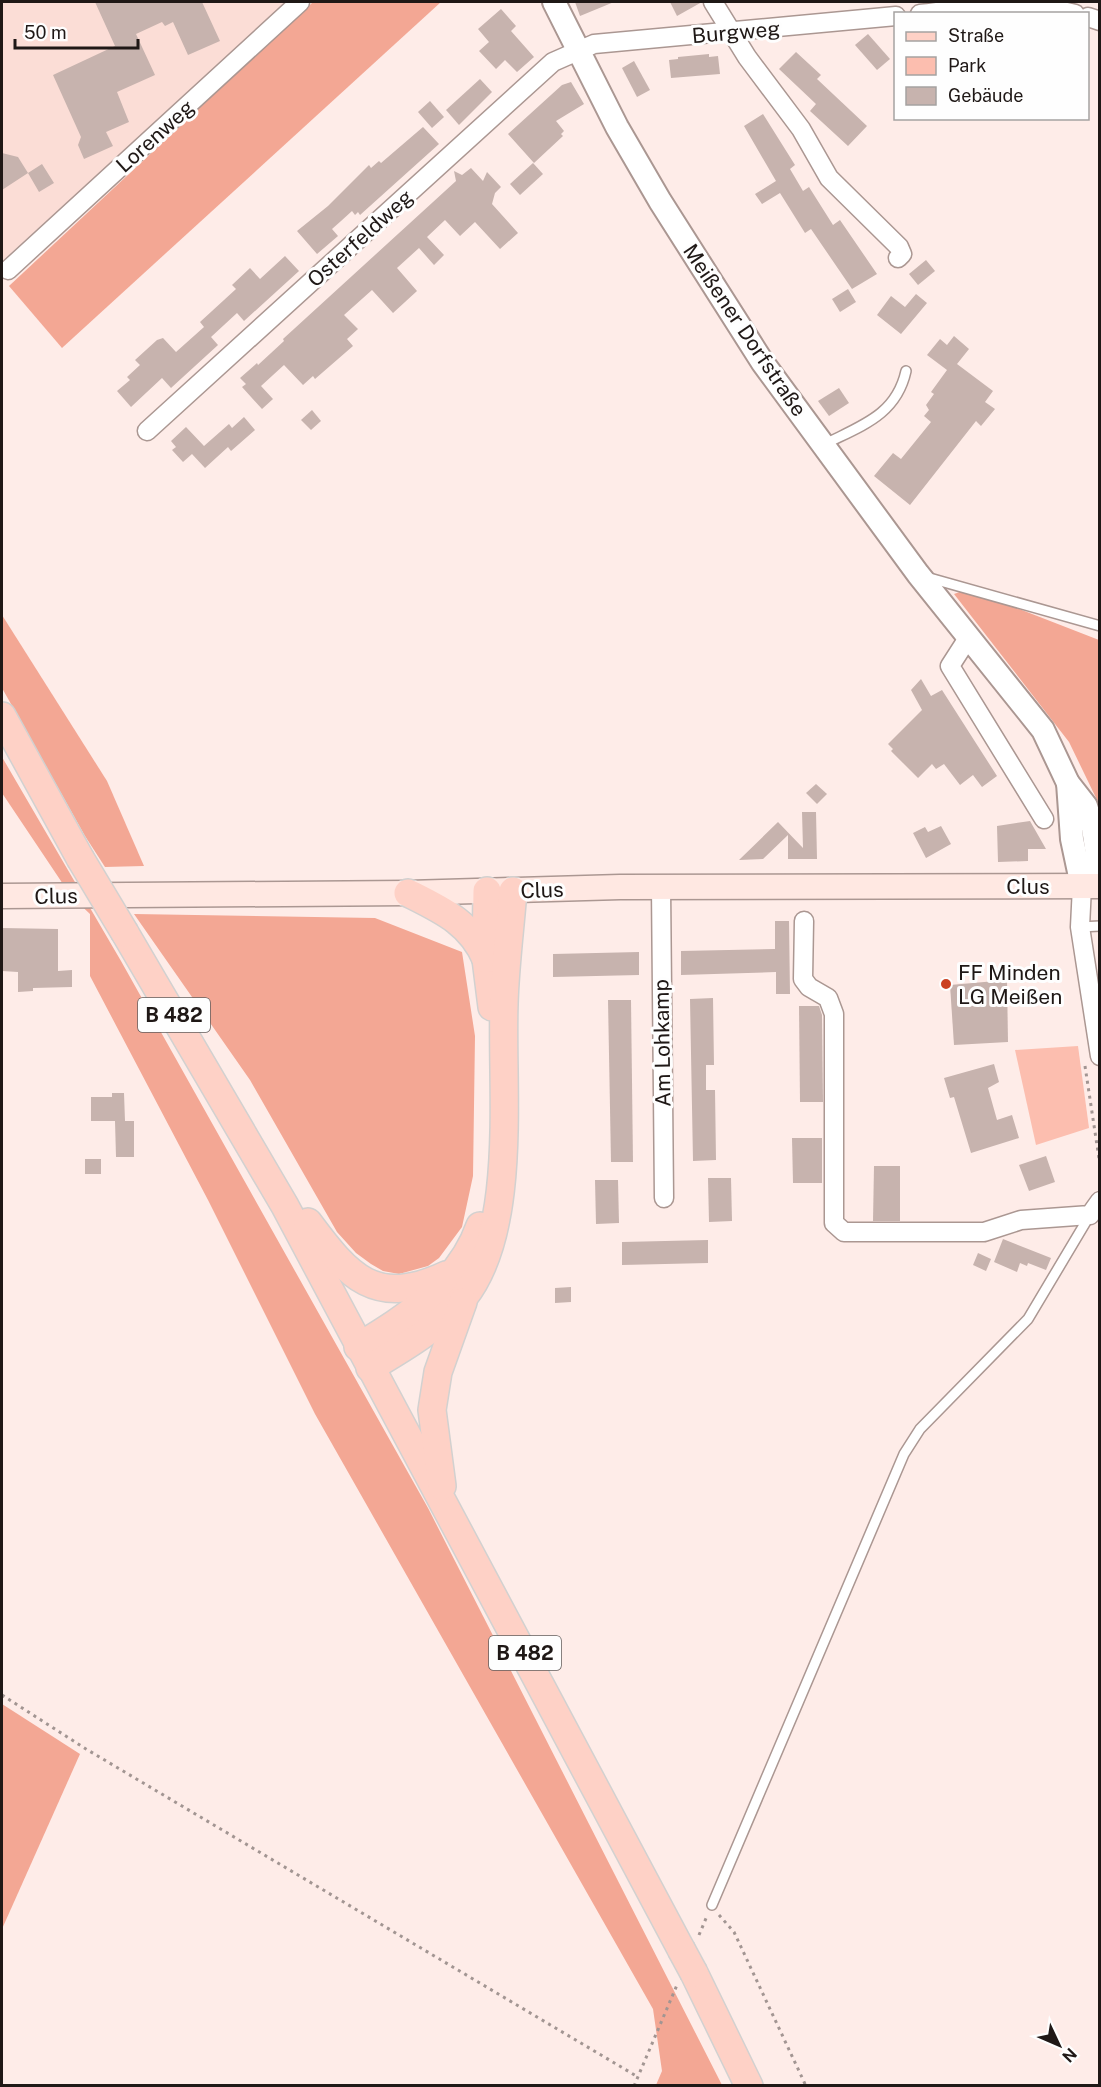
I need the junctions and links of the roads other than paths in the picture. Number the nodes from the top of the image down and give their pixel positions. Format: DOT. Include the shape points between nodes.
graph roads {
  1 [pos="300,2"];
  2 [pos="554,2"];
  3 [pos="713,2"];
  4 [pos="938,12"];
  5 [pos="1069,12"];
  6 [pos="894,16"];
  7 [pos="731,33"];
  8 [pos="578,52"];
  9 [pos="898,258"];
  10 [pos="8,270"];
  11 [pos="906,370"];
  12 [pos="147,431"];
  13 [pos="824,445"];
  14 [pos="918,574"];
  15 [pos="1100,626"];
  16 [pos="968,638"];
  17 [pos="2,716"];
  18 [pos="1044,819"];
  19 [pos="1091,886"];
  20 [pos="661,887"];
  21 [pos="500,891"];
  22 [pos="408,893"];
  23 [pos="2,896"];
  24 [pos="804,921"];
  25 [pos="1100,926"];
  26 [pos="1080,927"];
  27 [pos="486,959"];
  28 [pos="1100,1056"];
  29 [pos="664,1198"];
  30 [pos="285,1206"];
  31 [pos="1095,1208"];
  32 [pos="456,1270"];
  33 [pos="463,1298"];
  34 [pos="364,1357"];
  35 [pos="445,1502"];
  36 [pos="712,1905"];
  37 [pos="749,2085"];
  1 -- 10 [label="street, Lorenweg"];
  2 -- 8 [label="street, Meißener Dorfstraße"];
  3 -- 7 [label="street"];
  4 -- 5 [label="street" via="1002,5"];
  6 -- 7 [label="street, Burgweg"];
  7 -- 8 [label="street, Burgweg" via="594,44"];
  7 -- 9 [label="street" via="801,129 829,178 899,247 902,254"];
  8 -- 12 [label="street, Osterfeldweg" via="552,62"];
  8 -- 13 [label="street, Meißener Dorfstraße" via="660,201 763,363"];
  11 -- 13 [label="lane" via="903,384 874,421"];
  13 -- 14 [label="street, Meißener Dorfstraße"];
  14 -- 15 [label="lane"];
  14 -- 16 [label="street, Meißener Dorfstraße"];
  16 -- 18 [label="street" via="950,666"];
  16 -- 19 [label="street, Meißener Dorfstraße" via="1043,730 1068,783 1072,839"];
  17 -- 30 [label="main road, B 482, bridge"];
  19 -- 20 [label="main road, Clus"];
  19 -- 26 [label="street"];
  20 -- 21 [label="main road, Clus"];
  20 -- 29 [label="street, Am Lohkamp"];
  21 -- 22 [label="main road, Clus"];
  21 -- 27 [label="main road"];
  21 -- 33 [label="main road" via="504,1004 500,1203 479,1269"];
  22 -- 23 [label="main road, Clus"];
  22 -- 27 [label="main road" via="458,919 479,942"];
  24 -- 31 [label="street" via="803,979 828,998 834,1014 834,1223 844,1232 984,1232 1021,1220"];
  25 -- 26 [label="lane"];
  26 -- 28 [label="street"];
  27 -- 32 [label="main road" via="494,1053 492,1170 487,1206 477,1236"];
  30 -- 32 [label="main road" via="308,1222 339,1263 367,1283 398,1289 423,1285"];
  30 -- 34 [label="main road, B 482"];
  31 -- 36 [label="lane" via="1028,1319 920,1430 904,1454"];
  32 -- 34 [label="main road"];
  33 -- 34 [label="main road" via="415,1341"];
  33 -- 35 [label="main road" via="438,1372 432,1410"];
  34 -- 35 [label="main road, B 482"];
  35 -- 37 [label="main road, B 482, bridge" via="689,1943 687,1976"];
}
